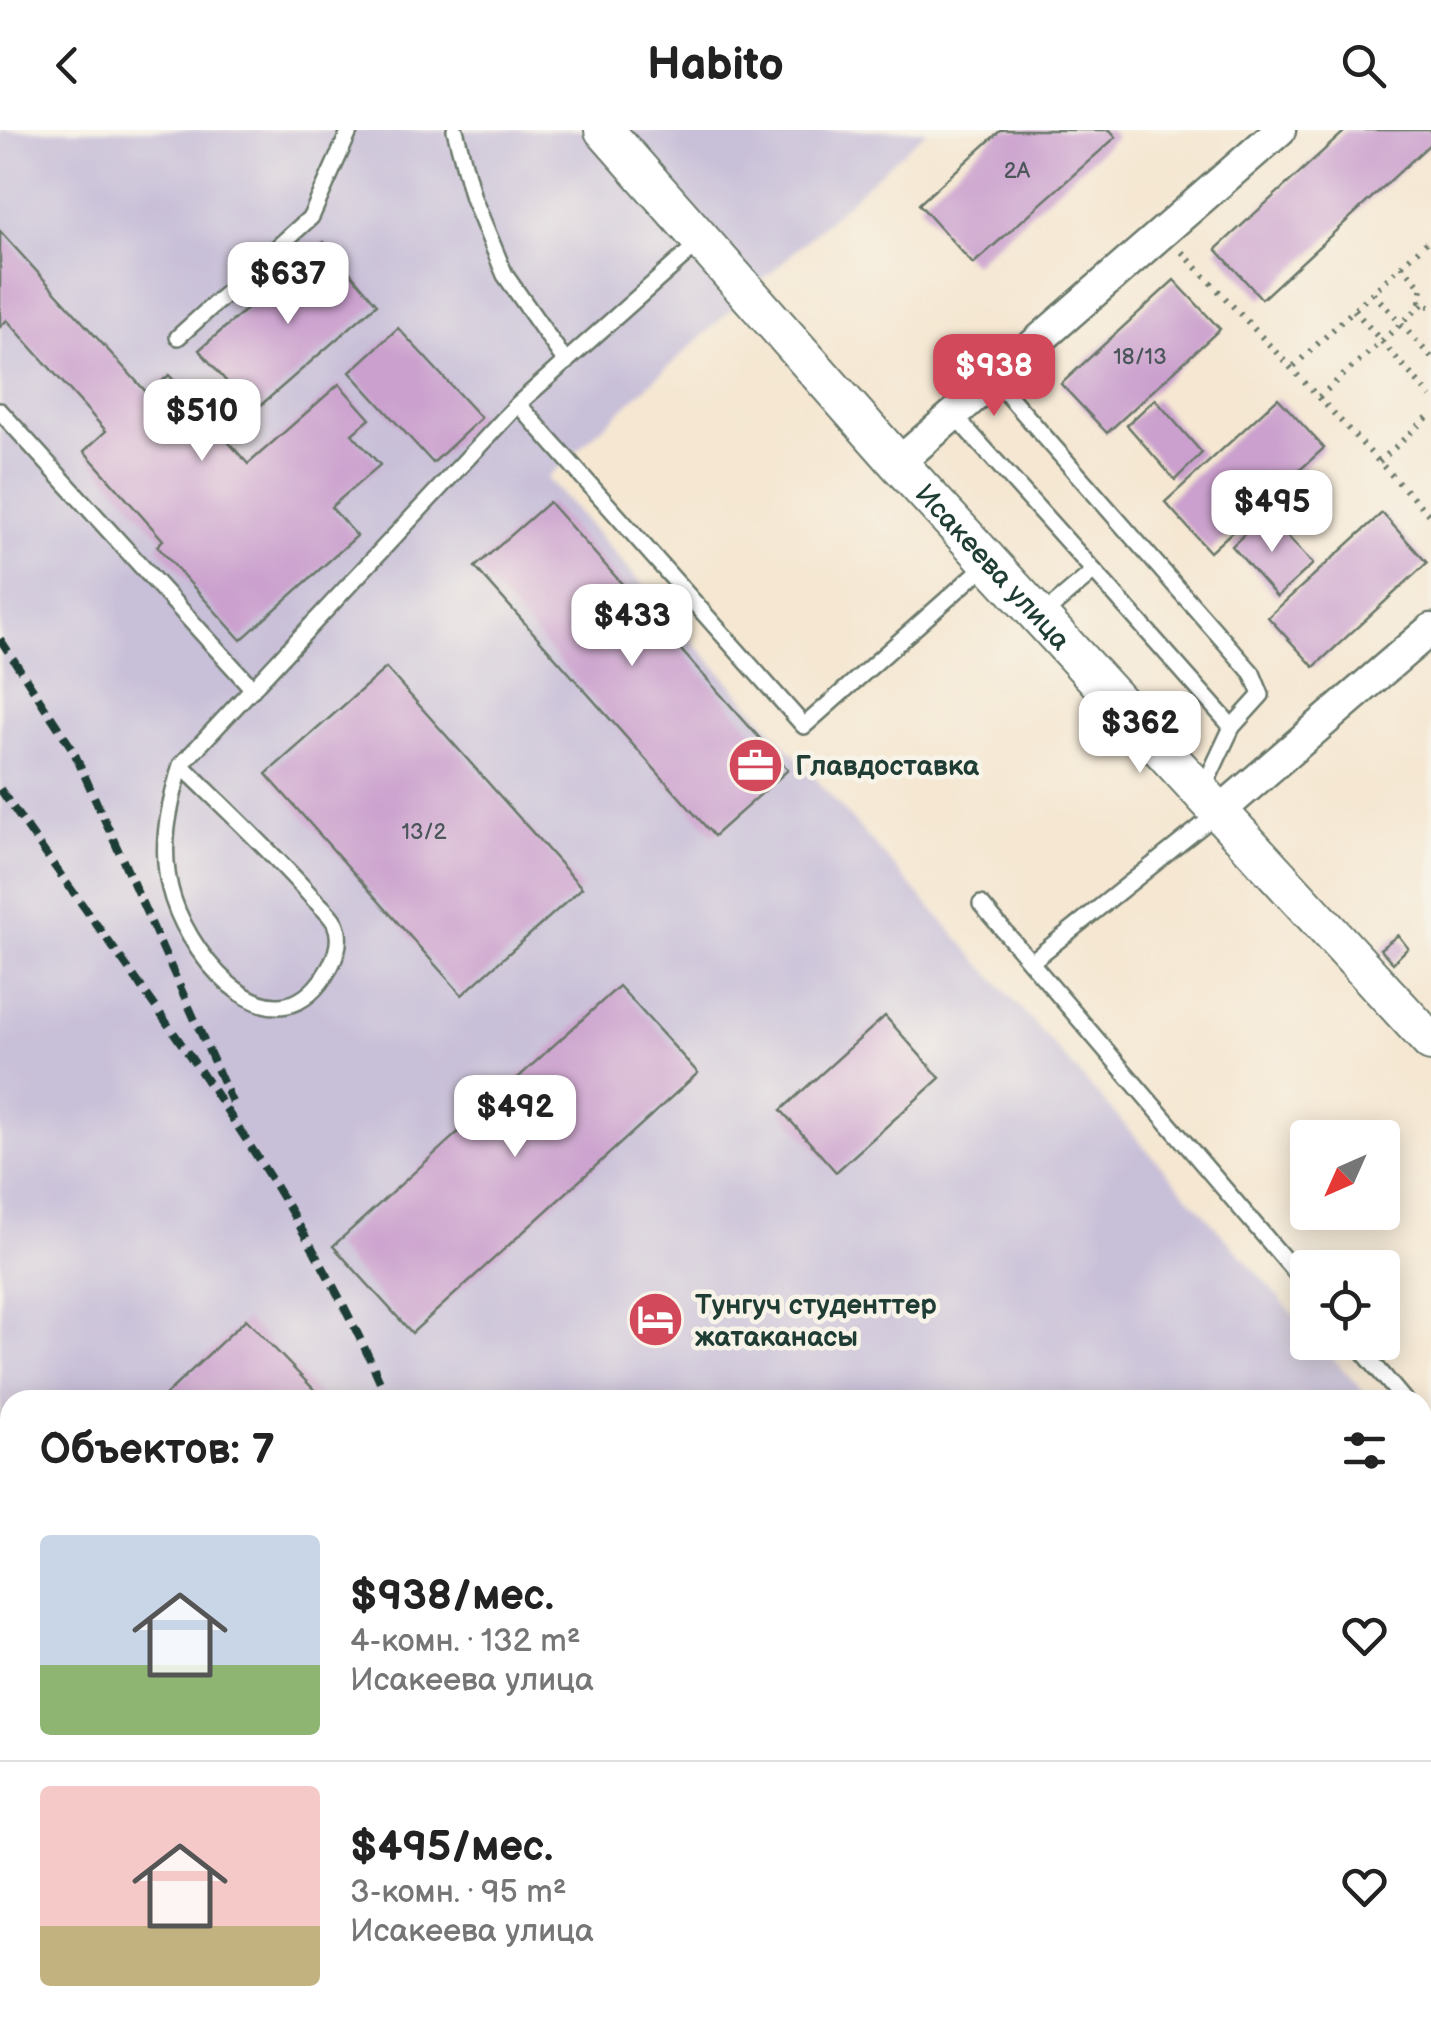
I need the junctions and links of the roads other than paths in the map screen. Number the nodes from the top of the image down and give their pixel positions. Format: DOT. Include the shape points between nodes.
graph roads {
  1 [pos="350,130"];
  2 [pos="456,130"];
  3 [pos="1280,130"];
  4 [pos="613,133"];
  5 [pos="701,241"];
  6 [pos="178,337"];
  7 [pos="566,362"];
  8 [pos="994,379"];
  9 [pos="518,404"];
  10 [pos="0,411"];
  11 [pos="954,414"];
  12 [pos="898,463"];
  13 [pos="989,562"];
  14 [pos="1094,571"];
  15 [pos="1040,616"];
  16 [pos="1431,629"];
  17 [pos="252,688"];
  18 [pos="1232,727"];
  19 [pos="181,765"];
  20 [pos="1210,802"];
  21 [pos="981,904"];
  22 [pos="1030,962"];
  23 [pos="1431,1042"];
  24 [pos="1290,1265"];
  25 [pos="1370,1360"];
  26 [pos="1396,1390"];
  1 -- 6 [label="lane" via="311,217"];
  2 -- 7 [label="lane" via="472,198 505,275"];
  3 -- 8 [label="street"];
  4 -- 5 [label="street, Исакеева улица"];
  5 -- 7 [label="lane"];
  5 -- 12 [label="street, Исакеева улица"];
  7 -- 9 [label="lane"];
  8 -- 11 [label="street"];
  8 -- 18 [label="lane" via="1252,673 1261,695"];
  9 -- 13 [label="lane" via="804,726"];
  9 -- 17 [label="lane"];
  10 -- 17 [label="lane"];
  11 -- 12 [label="street"];
  11 -- 14 [label="lane"];
  12 -- 13 [label="street, Исакеева улица"];
  13 -- 15 [label="street, Исакеева улица"];
  14 -- 15 [label="lane"];
  14 -- 18 [label="lane"];
  15 -- 20 [label="street, Исакеева улица"];
  16 -- 20 [label="street"];
  17 -- 19 [label="lane"];
  18 -- 20 [label="lane"];
  19 -- 19 [label="lane" via="336,924 338,953 318,990 281,1007 244,999 188,934 172,897 166,858 165,821"];
  20 -- 22 [label="lane"];
  20 -- 23 [label="street, Исакеева улица"];
  21 -- 22 [label="lane"];
  22 -- 24 [label="lane"];
  25 -- 26 [label="lane"];
}
